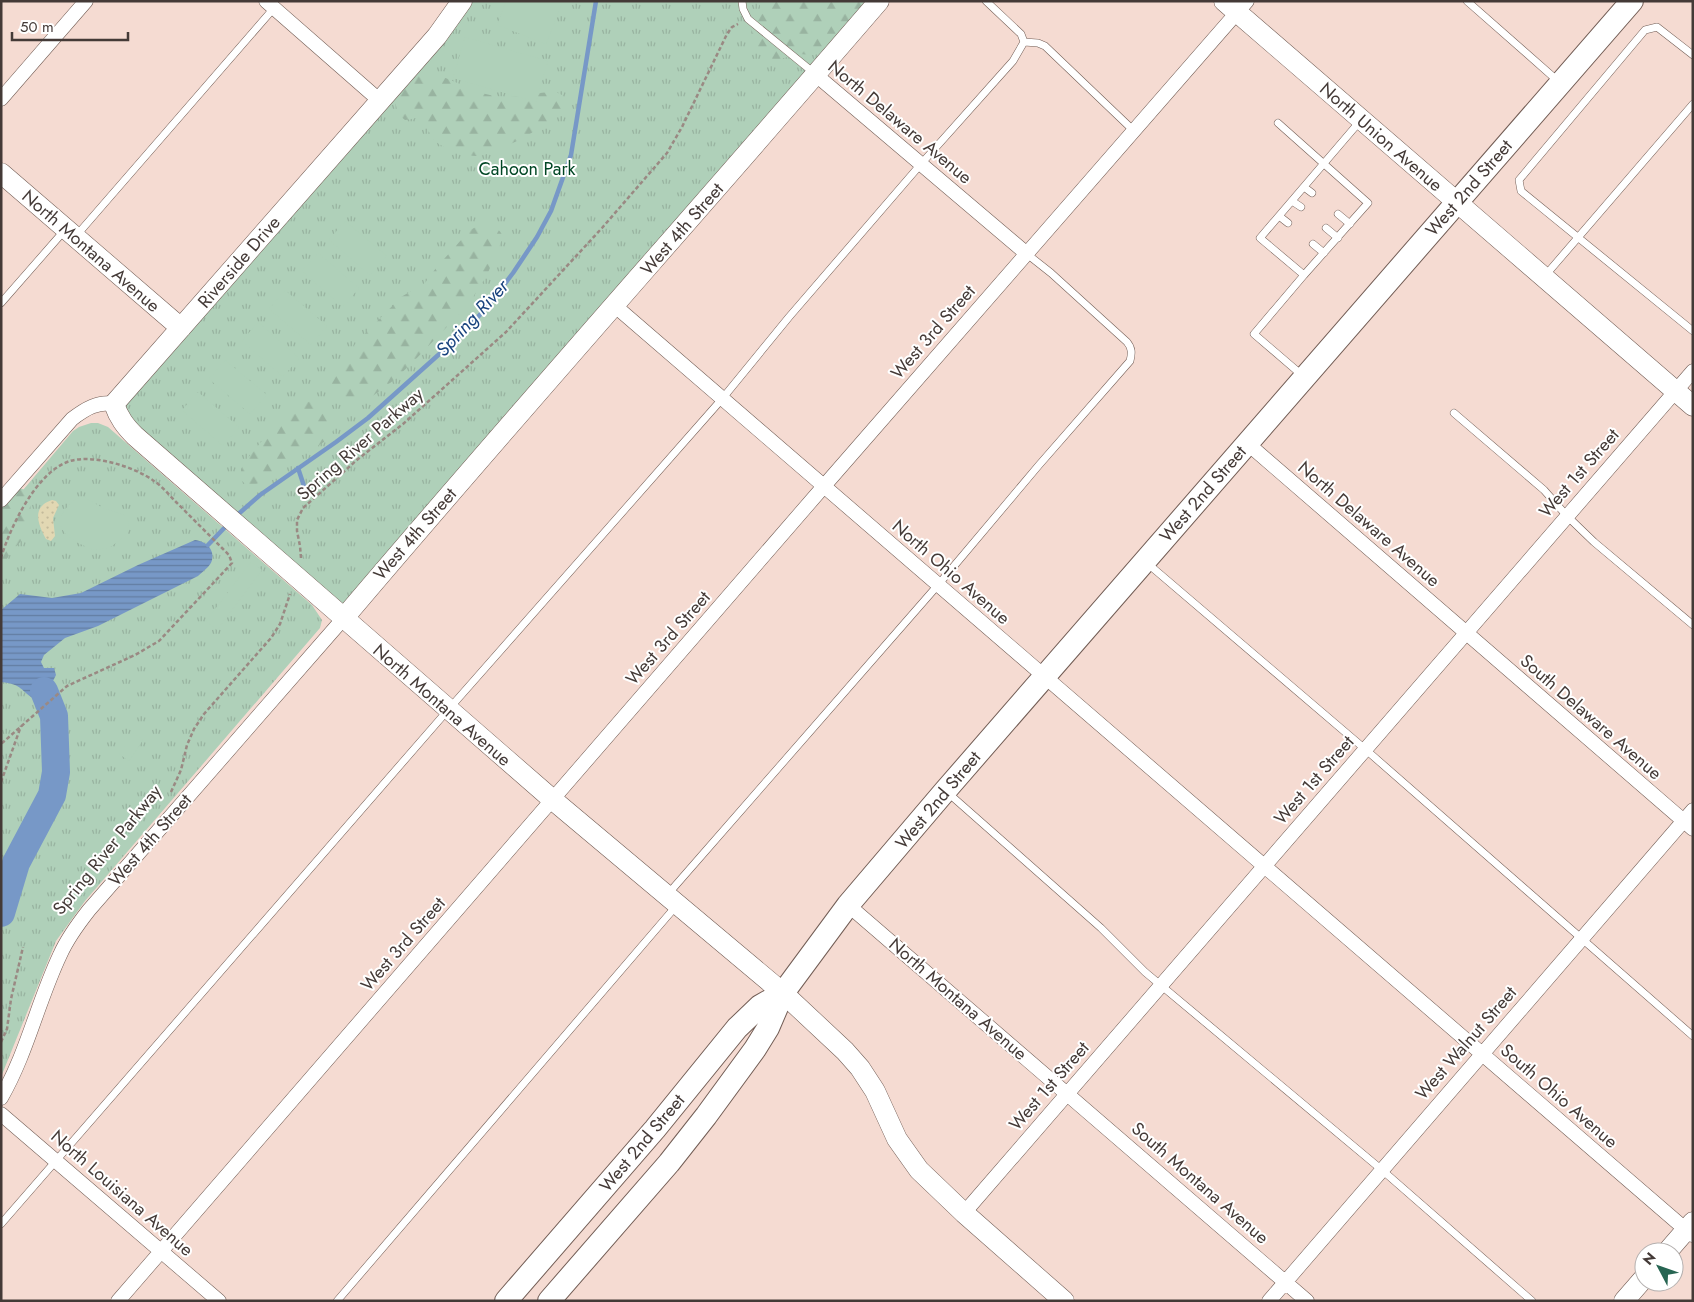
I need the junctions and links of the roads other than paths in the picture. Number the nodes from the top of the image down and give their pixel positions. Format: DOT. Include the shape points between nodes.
graph roads {
  1 [pos="86,1"];
  2 [pos="462,1"];
  3 [pos="742,1"];
  4 [pos="879,1"];
  5 [pos="986,1"];
  6 [pos="1467,1"];
  7 [pos="1632,1"];
  8 [pos="270,5"];
  9 [pos="1236,5"];
  10 [pos="1024,42"];
  11 [pos="1693,56"];
  12 [pos="816,75"];
  13 [pos="1561,83"];
  14 [pos="1,99"];
  15 [pos="379,100"];
  16 [pos="1693,104"];
  17 [pos="1361,120"];
  18 [pos="1278,123"];
  19 [pos="1134,131"];
  20 [pos="921,164"];
  21 [pos="1324,164"];
  22 [pos="1,173"];
  23 [pos="1304,186"];
  24 [pos="1312,193"];
  25 [pos="1292,200"];
  26 [pos="1458,202"];
  27 [pos="1301,207"];
  28 [pos="1338,214"];
  29 [pos="1279,216"];
  30 [pos="1288,223"];
  31 [pos="1350,224"];
  32 [pos="1326,228"];
  33 [pos="70,233"];
  34 [pos="1578,237"];
  35 [pos="1338,238"];
  36 [pos="1313,244"];
  37 [pos="1324,253"];
  38 [pos="1027,254"];
  39 [pos="1304,275"];
  40 [pos="1544,277"];
  41 [pos="1,304"];
  42 [pos="614,305"];
  43 [pos="181,328"];
  44 [pos="1693,330"];
  45 [pos="1693,371"];
  46 [pos="1305,377"];
  47 [pos="1675,391"];
  48 [pos="722,399"];
  49 [pos="114,404"];
  50 [pos="1693,406"];
  51 [pos="1454,413"];
  52 [pos="1247,443"];
  53 [pos="824,486"];
  54 [pos="1,500"];
  55 [pos="1567,516"];
  56 [pos="1145,561"];
  57 [pos="938,585"];
  58 [pos="343,619"];
  59 [pos="1693,625"];
  60 [pos="1465,633"];
  61 [pos="1044,677"];
  62 [pos="448,710"];
  63 [pos="1365,750"];
  64 [pos="945,791"];
  65 [pos="553,800"];
  66 [pos="1690,820"];
  67 [pos="1265,866"];
  68 [pos="672,901"];
  69 [pos="848,905"];
  70 [pos="1581,939"];
  71 [pos="1161,985"];
  72 [pos="783,993"];
  73 [pos="1693,1036"];
  74 [pos="1482,1054"];
  75 [pos="1068,1093"];
  76 [pos="1,1098"];
  77 [pos="1,1114"];
  78 [pos="56,1161"];
  79 [pos="1382,1170"];
  80 [pos="964,1213"];
  81 [pos="1,1224"];
  82 [pos="1690,1229"];
  83 [pos="1676,1242"];
  84 [pos="161,1251"];
  85 [pos="1285,1282"];
  86 [pos="1634,1290"];
  87 [pos="118,1301"];
  88 [pos="219,1301"];
  89 [pos="336,1301"];
  90 [pos="506,1301"];
  91 [pos="549,1301"];
  92 [pos="1064,1301"];
  93 [pos="1268,1301"];
  94 [pos="1307,1301"];
  95 [pos="1532,1301"];
  96 [pos="1624,1301"];
  1 -- 14 [label="street"];
  2 -- 15 [label="street, Riverside Drive" via="437,36"];
  3 -- 12 [label="lane, North Delaware Avenue" via="748,19"];
  4 -- 12 [label="street, West 4th Street"];
  5 -- 10 [label="lane" via="1015,27"];
  6 -- 13 [label="lane"];
  7 -- 13 [label="main road, West 2nd Street"];
  8 -- 15 [label="street"];
  8 -- 33 [label="lane"];
  9 -- 17 [label="street, North Union Avenue"];
  9 -- 19 [label="street, West 3rd Street"];
  10 -- 19 [label="lane" via="1045,46"];
  10 -- 20 [label="lane" via="1013,62"];
  11 -- 34 [label="lane" via="1657,27 1645,30 1519,180 1522,190"];
  12 -- 20 [label="street, North Delaware Avenue"];
  12 -- 42 [label="street, West 4th Street"];
  13 -- 26 [label="main road, West 2nd Street"];
  15 -- 43 [label="street, Riverside Drive"];
  16 -- 34 [label="lane"];
  17 -- 21 [label="lane"];
  17 -- 26 [label="street, North Union Avenue"];
  18 -- 21 [label="lane"];
  19 -- 38 [label="street, West 3rd Street"];
  20 -- 38 [label="street, North Delaware Avenue"];
  20 -- 48 [label="lane"];
  21 -- 23 [label="lane"];
  21 -- 31 [label="lane" via="1368,203"];
  22 -- 33 [label="street, North Montana Avenue"];
  23 -- 24 [label="lane"];
  23 -- 25 [label="lane"];
  25 -- 27 [label="lane"];
  25 -- 29 [label="lane"];
  26 -- 40 [label="street, North Union Avenue"];
  26 -- 46 [label="main road, West 2nd Street"];
  28 -- 31 [label="lane"];
  29 -- 30 [label="lane"];
  29 -- 39 [label="lane" via="1260,238"];
  31 -- 35 [label="lane"];
  32 -- 35 [label="lane"];
  33 -- 41 [label="lane"];
  33 -- 43 [label="street, North Montana Avenue"];
  34 -- 40 [label="lane"];
  34 -- 44 [label="lane"];
  35 -- 37 [label="lane"];
  36 -- 37 [label="lane"];
  37 -- 39 [label="lane"];
  38 -- 53 [label="street, West 3rd Street"];
  38 -- 57 [label="lane" via="1118,333 1131,347 1132,355 1124,369"];
  39 -- 46 [label="lane" via="1254,334"];
  40 -- 47 [label="street, North Union Avenue"];
  42 -- 48 [label="street, North Ohio Avenue"];
  42 -- 58 [label="street, West 4th Street"];
  43 -- 49 [label="street, Riverside Drive"];
  45 -- 47 [label="street, West 1st Street"];
  46 -- 52 [label="main road, West 2nd Street"];
  47 -- 50 [label="street, North Union Avenue"];
  47 -- 55 [label="street, West 1st Street"];
  48 -- 53 [label="street, North Ohio Avenue"];
  48 -- 62 [label="lane"];
  49 -- 54 [label="street" via="98,404 72,419"];
  49 -- 58 [label="street, North Montana Avenue" via="122,422 135,436"];
  51 -- 55 [label="lane" via="1544,490"];
  52 -- 56 [label="main road, West 2nd Street"];
  52 -- 60 [label="street, North Delaware Avenue"];
  53 -- 57 [label="street, North Ohio Avenue"];
  53 -- 65 [label="street, West 3rd Street"];
  55 -- 59 [label="lane"];
  55 -- 60 [label="street, West 1st Street"];
  56 -- 61 [label="main road, West 2nd Street"];
  56 -- 63 [label="lane"];
  57 -- 61 [label="street, North Ohio Avenue"];
  57 -- 68 [label="lane"];
  58 -- 62 [label="street, North Montana Avenue"];
  58 -- 76 [label="street, West 4th Street" via="78,924 60,953"];
  60 -- 63 [label="street, West 1st Street"];
  60 -- 66 [label="street, South Delaware Avenue"];
  61 -- 64 [label="main road, West 2nd Street"];
  61 -- 67 [label="street, North Ohio Avenue"];
  62 -- 65 [label="street, North Montana Avenue"];
  62 -- 78 [label="lane"];
  63 -- 67 [label="street, West 1st Street"];
  63 -- 70 [label="lane"];
  64 -- 69 [label="main road, West 2nd Street"];
  64 -- 71 [label="lane"];
  65 -- 68 [label="street, North Montana Avenue"];
  65 -- 84 [label="street, West 3rd Street"];
  66 -- 70 [label="street, West Walnut Street"];
  67 -- 71 [label="street, West 1st Street"];
  67 -- 74 [label="street, South Ohio Avenue"];
  68 -- 72 [label="street, North Montana Avenue"];
  68 -- 89 [label="lane"];
  69 -- 72 [label="main road, West 2nd Street"];
  69 -- 75 [label="street, North Montana Avenue"];
  70 -- 73 [label="lane"];
  70 -- 74 [label="street, West Walnut Street"];
  71 -- 75 [label="street, West 1st Street"];
  71 -- 79 [label="lane"];
  72 -- 80 [label="street, North Montana Avenue" via="860,1068 904,1150 925,1176"];
  72 -- 90 [label="main road, West 2nd Street" via="760,1006 737,1028 655,1129"];
  72 -- 91 [label="main road, West 2nd Street" via="768,1028 734,1080 668,1164"];
  74 -- 79 [label="street, West Walnut Street"];
  74 -- 82 [label="street, South Ohio Avenue"];
  75 -- 80 [label="street, West 1st Street"];
  75 -- 85 [label="street, South Montana Avenue"];
  77 -- 78 [label="street, North Louisiana Avenue"];
  78 -- 81 [label="lane"];
  78 -- 84 [label="street, North Louisiana Avenue"];
  79 -- 85 [label="street, West Walnut Street"];
  79 -- 95 [label="lane"];
  80 -- 92 [label="street, North Montana Avenue"];
  82 -- 83 [label="street"];
  84 -- 87 [label="street, West 3rd Street"];
  84 -- 88 [label="street, North Louisiana Avenue"];
  85 -- 93 [label="street, West Walnut Street"];
  85 -- 94 [label="street, South Montana Avenue"];
  86 -- 96 [label="street"];
}
